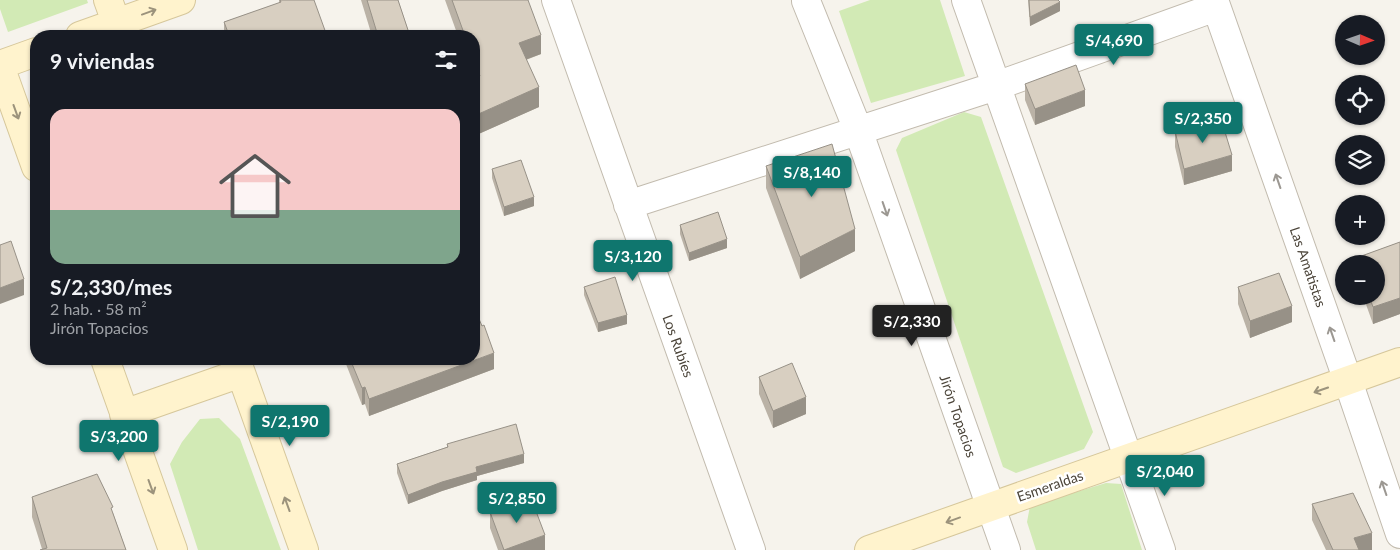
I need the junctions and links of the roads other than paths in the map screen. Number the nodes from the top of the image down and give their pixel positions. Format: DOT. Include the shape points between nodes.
graph roads {
  1 [pos="181,0"];
  2 [pos="556,0"];
  3 [pos="966,0"];
  4 [pos="806,2"];
  5 [pos="1215,3"];
  6 [pos="115,20"];
  7 [pos="93,30"];
  8 [pos="30,54"];
  9 [pos="0,66"];
  10 [pos="996,86"];
  11 [pos="858,130"];
  12 [pos="30,150"];
  13 [pos="628,205"];
  14 [pos="1400,362"];
  15 [pos="107,365"];
  16 [pos="238,366"];
  17 [pos="1348,381"];
  18 [pos="124,414"];
  19 [pos="1128,458"];
  20 [pos="990,507"];
  21 [pos="1400,534"];
  22 [pos="173,550"];
  23 [pos="304,550"];
  24 [pos="751,550"];
  25 [pos="869,550"];
  26 [pos="1006,550"];
  27 [pos="1161,550"];
  6 -- 1 [label="street, one-way"];
  2 -- 13 [label="street, Los Rubíes"];
  3 -- 10 [label="street"];
  4 -- 11 [label="street, Jirón Topacios"];
  5 -- 10 [label="street"];
  17 -- 5 [label="street, Las Amatistas, one-way"];
  6 -- 7 [label="street"];
  8 -- 9 [label="street"];
  9 -- 12 [label="street, one-way"];
  10 -- 11 [label="street"];
  10 -- 19 [label="street"];
  11 -- 13 [label="street"];
  11 -- 20 [label="street, Jirón Topacios, one-way"];
  13 -- 24 [label="street, Los Rubíes"];
  14 -- 17 [label="street, Esmeraldas"];
  15 -- 18 [label="street"];
  16 -- 18 [label="street"];
  23 -- 16 [label="street, one-way"];
  17 -- 19 [label="street, Esmeraldas, one-way"];
  21 -- 17 [label="street, Las Amatistas, one-way"];
  18 -- 22 [label="street, one-way"];
  19 -- 20 [label="street, Esmeraldas"];
  19 -- 27 [label="street"];
  20 -- 25 [label="street, Esmeraldas, one-way"];
  20 -- 26 [label="street, Jirón Topacios"];
}
